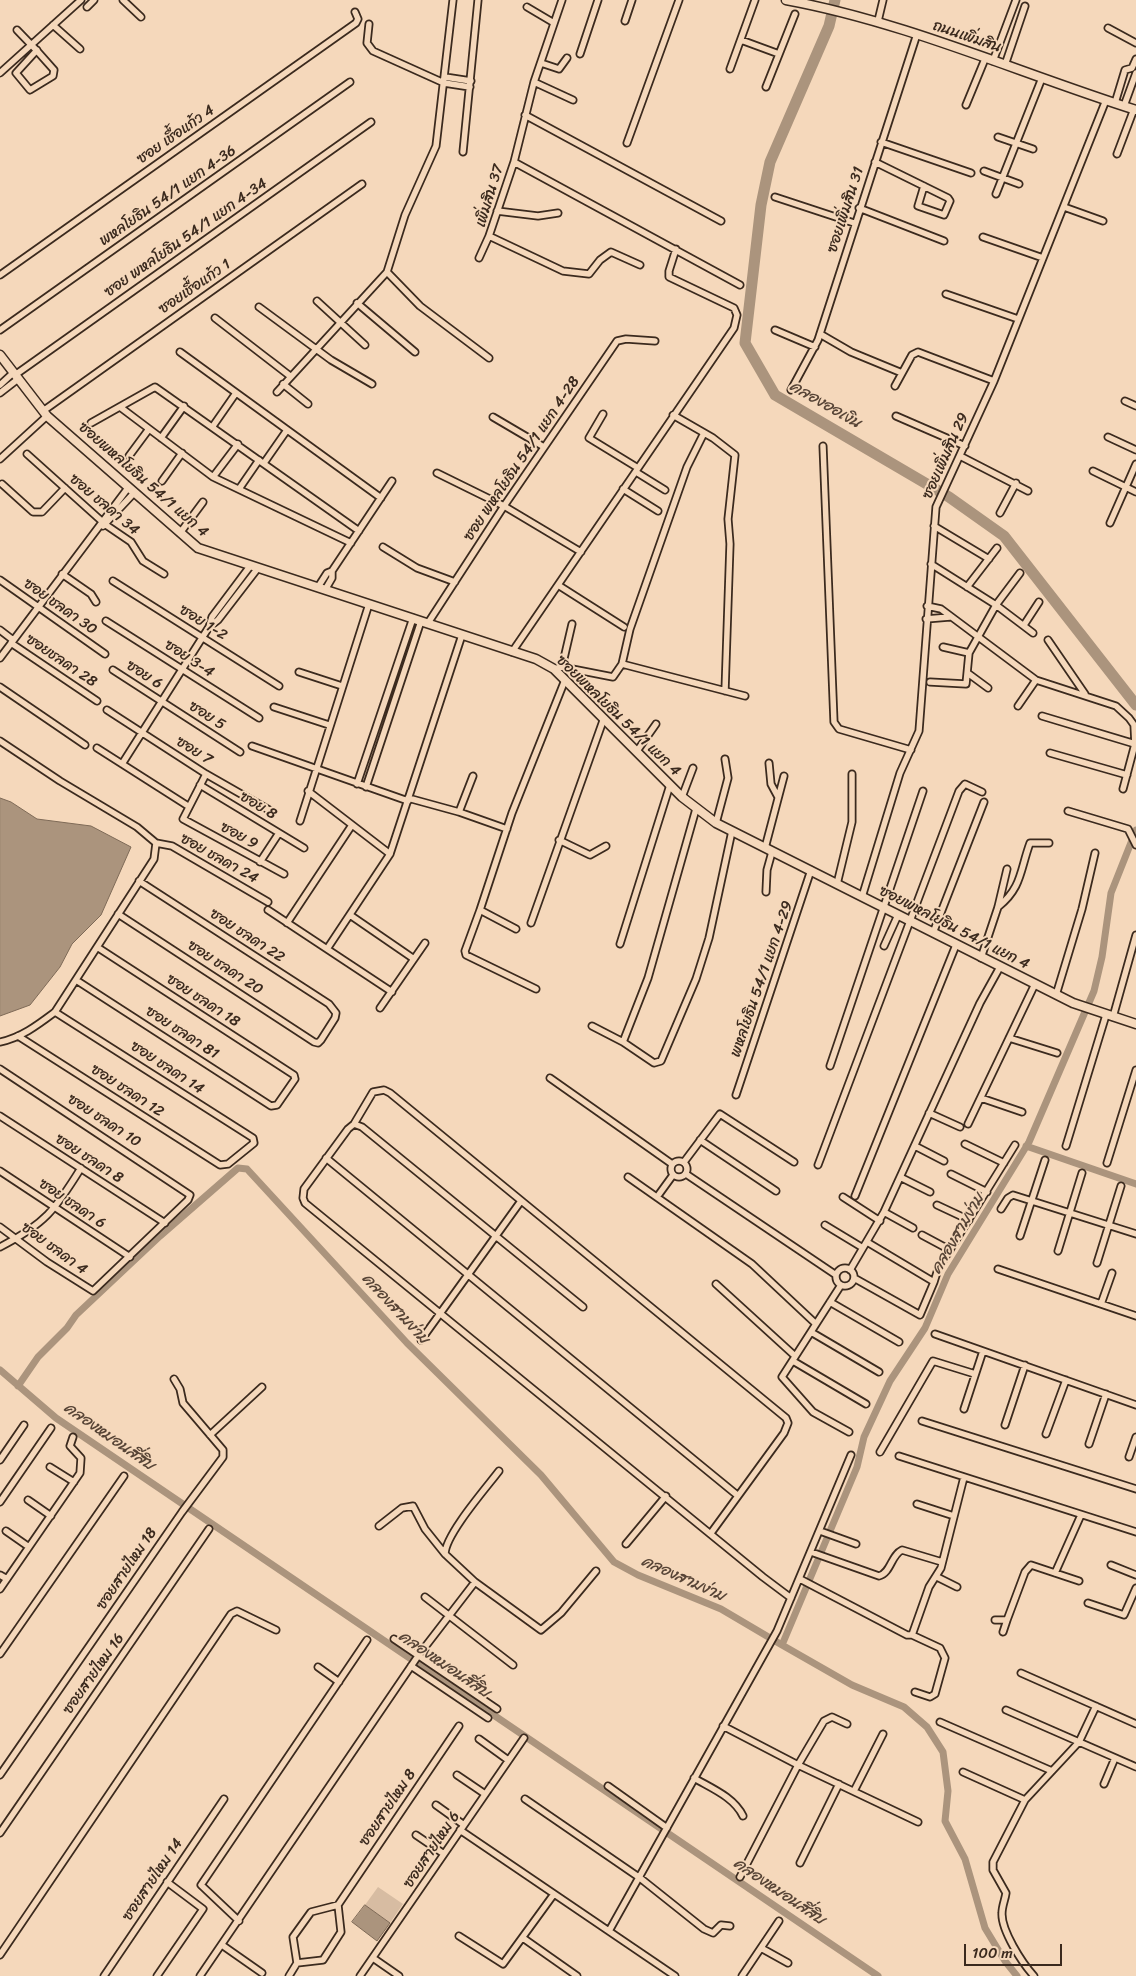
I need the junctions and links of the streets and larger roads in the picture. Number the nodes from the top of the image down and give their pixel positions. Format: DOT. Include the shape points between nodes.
graph roads {
  1 [pos="81,0"];
  2 [pos="94,0"];
  3 [pos="123,0"];
  4 [pos="453,0"];
  5 [pos="478,0"];
  6 [pos="562,0"];
  7 [pos="598,0"];
  8 [pos="632,0"];
  9 [pos="679,0"];
  10 [pos="755,0"];
  11 [pos="786,0"];
  12 [pos="883,0"];
  13 [pos="1016,0"];
  14 [pos="1025,6"];
  15 [pos="87,7"];
  16 [pos="527,7"];
  17 [pos="355,12"];
  18 [pos="794,14"];
  19 [pos="141,17"];
  20 [pos="625,21"];
  21 [pos="878,21"];
  22 [pos="554,23"];
  23 [pos="369,24"];
  24 [pos="53,25"];
  25 [pos="1108,28"];
  26 [pos="16,30"];
  27 [pos="917,34"];
  28 [pos="741,40"];
  29 [pos="1136,43"];
  30 [pos="32,44"];
  31 [pos="80,48"];
  32 [pos="37,50"];
  33 [pos="580,54"];
  34 [pos="779,54"];
  35 [pos="567,58"];
  36 [pos="1136,59"];
  37 [pos="989,60"];
  38 [pos="541,63"];
  39 [pos="1006,65"];
  40 [pos="730,69"];
  41 [pos="1135,71"];
  42 [pos="0,73"];
  43 [pos="1042,78"];
  44 [pos="444,80"];
  45 [pos="350,82"];
  46 [pos="534,82"];
  47 [pos="471,84"];
  48 [pos="766,87"];
  49 [pos="573,100"];
  50 [pos="1106,100"];
  51 [pos="1115,103"];
  52 [pos="966,105"];
  53 [pos="1124,106"];
  54 [pos="1135,110"];
  55 [pos="525,115"];
  56 [pos="372,122"];
  57 [pos="998,138"];
  58 [pos="881,142"];
  59 [pos="627,143"];
  60 [pos="1015,143"];
  61 [pos="1033,150"];
  62 [pos="463,152"];
  63 [pos="1117,154"];
  64 [pos="514,162"];
  65 [pos="875,162"];
  66 [pos="984,170"];
  67 [pos="971,173"];
  68 [pos="1002,178"];
  69 [pos="362,184"];
  70 [pos="1019,184"];
  71 [pos="924,186"];
  72 [pos="996,194"];
  73 [pos="775,197"];
  74 [pos="1064,207"];
  75 [pos="859,208"];
  76 [pos="498,211"];
  77 [pos="558,213"];
  78 [pos="721,221"];
  79 [pos="1103,221"];
  80 [pos="854,223"];
  81 [pos="489,236"];
  82 [pos="983,237"];
  83 [pos="944,241"];
  84 [pos="676,249"];
  85 [pos="479,258"];
  86 [pos="1043,258"];
  87 [pos="640,265"];
  88 [pos="387,272"];
  89 [pos="0,275"];
  90 [pos="740,285"];
  91 [pos="946,294"];
  92 [pos="317,301"];
  93 [pos="357,303"];
  94 [pos="259,307"];
  95 [pos="215,318"];
  96 [pos="1018,319"];
  97 [pos="340,322"];
  98 [pos="0,330"];
  99 [pos="775,330"];
  100 [pos="820,334"];
  101 [pos="655,341"];
  102 [pos="365,344"];
  103 [pos="815,347"];
  104 [pos="315,349"];
  105 [pos="180,352"];
  106 [pos="415,352"];
  107 [pos="0,355"];
  108 [pos="489,358"];
  109 [pos="902,373"];
  110 [pos="15,376"];
  111 [pos="290,376"];
  112 [pos="994,381"];
  113 [pos="283,384"];
  114 [pos="372,384"];
  115 [pos="0,385"];
  116 [pos="895,386"];
  117 [pos="791,390"];
  118 [pos="276,392"];
  119 [pos="0,393"];
  120 [pos="236,393"];
  121 [pos="1125,402"];
  122 [pos="308,404"];
  123 [pos="184,406"];
  124 [pos="1136,406"];
  125 [pos="120,407"];
  126 [pos="45,413"];
  127 [pos="603,414"];
  128 [pos="673,416"];
  129 [pos="896,416"];
  130 [pos="493,417"];
  131 [pos="91,423"];
  132 [pos="212,426"];
  133 [pos="149,429"];
  134 [pos="286,430"];
  135 [pos="704,434"];
  136 [pos="1108,437"];
  137 [pos="161,438"];
  138 [pos="238,444"];
  139 [pos="823,446"];
  140 [pos="965,446"];
  141 [pos="544,447"];
  142 [pos="1136,450"];
  143 [pos="27,454"];
  144 [pos="182,454"];
  145 [pos="130,456"];
  146 [pos="960,456"];
  147 [pos="0,459"];
  148 [pos="262,461"];
  149 [pos="1136,464"];
  150 [pos="637,470"];
  151 [pos="1093,471"];
  152 [pos="436,473"];
  153 [pos="213,477"];
  154 [pos="162,481"];
  155 [pos="392,481"];
  156 [pos="1016,483"];
  157 [pos="2,484"];
  158 [pos="1126,487"];
  159 [pos="65,488"];
  160 [pos="239,489"];
  161 [pos="623,489"];
  162 [pos="131,490"];
  163 [pos="665,490"];
  164 [pos="1028,491"];
  165 [pos="1136,492"];
  166 [pos="381,498"];
  167 [pos="203,502"];
  168 [pos="504,506"];
  169 [pos="658,511"];
  170 [pos="1000,513"];
  171 [pos="1110,522"];
  172 [pos="102,524"];
  173 [pos="934,526"];
  174 [pos="359,532"];
  175 [pos="180,533"];
  176 [pos="351,543"];
  177 [pos="383,547"];
  178 [pos="997,548"];
  179 [pos="581,552"];
  180 [pos="989,559"];
  181 [pos="931,564"];
  182 [pos="254,566"];
  183 [pos="1020,573"];
  184 [pos="62,574"];
  185 [pos="164,574"];
  186 [pos="0,580"];
  187 [pos="113,581"];
  188 [pos="455,582"];
  189 [pos="558,585"];
  190 [pos="967,587"];
  191 [pos="322,588"];
  192 [pos="96,602"];
  193 [pos="1039,602"];
  194 [pos="369,604"];
  195 [pos="996,605"];
  196 [pos="927,606"];
  197 [pos="37,607"];
  198 [pos="950,617"];
  199 [pos="926,619"];
  200 [pos="106,621"];
  201 [pos="420,621"];
  202 [pos="572,624"];
  203 [pos="1024,625"];
  204 [pos="624,627"];
  205 [pos="0,630"];
  206 [pos="1033,633"];
  207 [pos="462,635"];
  208 [pos="406,637"];
  209 [pos="978,637"];
  210 [pos="202,638"];
  211 [pos="415,640"];
  212 [pos="1048,640"];
  213 [pos="12,641"];
  214 [pos="944,647"];
  215 [pos="512,652"];
  216 [pos="969,652"];
  217 [pos="105,654"];
  218 [pos="0,658"];
  219 [pos="622,664"];
  220 [pos="558,668"];
  221 [pos="182,669"];
  222 [pos="113,670"];
  223 [pos="299,672"];
  224 [pos="969,674"];
  225 [pos="565,680"];
  226 [pos="1036,680"];
  227 [pos="930,682"];
  228 [pos="279,686"];
  229 [pos="342,686"];
  230 [pos="0,687"];
  231 [pos="988,688"];
  232 [pos="724,691"];
  233 [pos="1085,694"];
  234 [pos="745,696"];
  235 [pos="97,700"];
  236 [pos="161,701"];
  237 [pos="384,704"];
  238 [pos="1018,706"];
  239 [pos="274,707"];
  240 [pos="393,707"];
  241 [pos="107,710"];
  242 [pos="1042,716"];
  243 [pos="259,718"];
  244 [pos="604,718"];
  245 [pos="656,724"];
  246 [pos="330,725"];
  247 [pos="142,732"];
  248 [pos="0,740"];
  249 [pos="1136,744"];
  250 [pos="85,745"];
  251 [pos="252,746"];
  252 [pos="97,748"];
  253 [pos="911,750"];
  254 [pos="637,751"];
  255 [pos="240,752"];
  256 [pos="1050,753"];
  257 [pos="726,759"];
  258 [pos="769,763"];
  259 [pos="122,764"];
  260 [pos="693,768"];
  261 [pos="315,770"];
  262 [pos="206,774"];
  263 [pos="852,774"];
  264 [pos="1127,775"];
  265 [pos="473,776"];
  266 [pos="784,776"];
  267 [pos="357,784"];
  268 [pos="200,785"];
  269 [pos="670,785"];
  270 [pos="366,787"];
  271 [pos="1123,789"];
  272 [pos="308,791"];
  273 [pos="923,791"];
  274 [pos="982,792"];
  275 [pos="682,797"];
  276 [pos="778,797"];
  277 [pos="408,800"];
  278 [pos="984,802"];
  279 [pos="188,806"];
  280 [pos="696,809"];
  281 [pos="268,810"];
  282 [pos="1068,811"];
  283 [pos="459,812"];
  284 [pos="300,820"];
  285 [pos="716,822"];
  286 [pos="352,825"];
  287 [pos="507,829"];
  288 [pos="732,831"];
  289 [pos="279,833"];
  290 [pos="559,840"];
  291 [pos="156,843"];
  292 [pos="1049,843"];
  293 [pos="1136,845"];
  294 [pos="606,846"];
  295 [pos="304,848"];
  296 [pos="769,850"];
  297 [pos="1095,852"];
  298 [pos="390,854"];
  299 [pos="260,862"];
  300 [pos="1007,869"];
  301 [pos="811,870"];
  302 [pos="284,874"];
  303 [pos="139,881"];
  304 [pos="837,884"];
  305 [pos="766,892"];
  306 [pos="862,896"];
  307 [pos="268,902"];
  308 [pos="883,907"];
  309 [pos="998,907"];
  310 [pos="268,910"];
  311 [pos="480,910"];
  312 [pos="118,914"];
  313 [pos="350,915"];
  314 [pos="898,915"];
  315 [pos="910,921"];
  316 [pos="287,923"];
  317 [pos="531,924"];
  318 [pos="516,929"];
  319 [pos="933,933"];
  320 [pos="1135,940"];
  321 [pos="424,943"];
  322 [pos="620,944"];
  323 [pos="956,945"];
  324 [pos="884,946"];
  325 [pos="97,947"];
  326 [pos="326,949"];
  327 [pos="981,958"];
  328 [pos="414,959"];
  329 [pos="1000,967"];
  330 [pos="76,980"];
  331 [pos="1035,984"];
  332 [pos="536,989"];
  333 [pos="392,992"];
  334 [pos="1056,994"];
  335 [pos="380,1008"];
  336 [pos="56,1012"];
  337 [pos="1109,1016"];
  338 [pos="1136,1024"];
  339 [pos="592,1026"];
  340 [pos="18,1036"];
  341 [pos="1009,1038"];
  342 [pos="0,1042"];
  343 [pos="623,1042"];
  344 [pos="318,1043"];
  345 [pos="1057,1053"];
  346 [pos="830,1066"];
  347 [pos="0,1069"];
  348 [pos="1136,1070"];
  349 [pos="550,1078"];
  350 [pos="736,1095"];
  351 [pos="981,1098"];
  352 [pos="275,1107"];
  353 [pos="1022,1112"];
  354 [pos="929,1113"];
  355 [pos="0,1116"];
  356 [pos="354,1124"];
  357 [pos="968,1124"];
  358 [pos="960,1127"];
  359 [pos="700,1140"];
  360 [pos="965,1144"];
  361 [pos="1015,1145"];
  362 [pos="915,1146"];
  363 [pos="1066,1146"];
  364 [pos="326,1158"];
  365 [pos="1045,1160"];
  366 [pos="944,1161"];
  367 [pos="684,1162"];
  368 [pos="794,1162"];
  369 [pos="1004,1163"];
  370 [pos="1107,1163"];
  371 [pos="672,1164"];
  372 [pos="818,1165"];
  373 [pos="224,1166"];
  374 [pos="81,1168"];
  375 [pos="0,1171"];
  376 [pos="1082,1173"];
  377 [pos="686,1174"];
  378 [pos="951,1174"];
  379 [pos="673,1175"];
  380 [pos="628,1177"];
  381 [pos="900,1177"];
  382 [pos="1121,1186"];
  383 [pos="776,1191"];
  384 [pos="930,1192"];
  385 [pos="987,1192"];
  386 [pos="855,1196"];
  387 [pos="657,1197"];
  388 [pos="843,1197"];
  389 [pos="521,1201"];
  390 [pos="1032,1201"];
  391 [pos="937,1205"];
  392 [pos="56,1208"];
  393 [pos="1001,1209"];
  394 [pos="884,1212"];
  395 [pos="1070,1213"];
  396 [pos="969,1220"];
  397 [pos="880,1221"];
  398 [pos="165,1223"];
  399 [pos="825,1225"];
  400 [pos="0,1226"];
  401 [pos="1109,1226"];
  402 [pos="913,1228"];
  403 [pos="496,1234"];
  404 [pos="1136,1234"];
  405 [pos="922,1235"];
  406 [pos="1020,1236"];
  407 [pos="18,1238"];
  408 [pos="867,1242"];
  409 [pos="0,1247"];
  410 [pos="863,1248"];
  411 [pos="950,1250"];
  412 [pos="1058,1250"];
  413 [pos="130,1257"];
  414 [pos="1097,1263"];
  415 [pos="998,1269"];
  416 [pos="850,1270"];
  417 [pos="1112,1273"];
  418 [pos="467,1274"];
  419 [pos="836,1275"];
  420 [pos="854,1278"];
  421 [pos="934,1282"];
  422 [pos="716,1284"];
  423 [pos="841,1285"];
  424 [pos="830,1302"];
  425 [pos="1101,1304"];
  426 [pos="583,1307"];
  427 [pos="440,1312"];
  428 [pos="1136,1316"];
  429 [pos="816,1324"];
  430 [pos="811,1332"];
  431 [pos="935,1334"];
  432 [pos="421,1340"];
  433 [pos="898,1342"];
  434 [pos="983,1351"];
  435 [pos="794,1358"];
  436 [pos="1025,1365"];
  437 [pos="879,1372"];
  438 [pos="975,1374"];
  439 [pos="174,1379"];
  440 [pos="1066,1380"];
  441 [pos="262,1387"];
  442 [pos="1106,1394"];
  443 [pos="866,1404"];
  444 [pos="1136,1405"];
  445 [pos="964,1409"];
  446 [pos="922,1421"];
  447 [pos="1005,1424"];
  448 [pos="24,1425"];
  449 [pos="51,1428"];
  450 [pos="849,1432"];
  451 [pos="1046,1434"];
  452 [pos="210,1435"];
  453 [pos="72,1436"];
  454 [pos="1136,1437"];
  455 [pos="1088,1444"];
  456 [pos="880,1452"];
  457 [pos="851,1455"];
  458 [pos="900,1456"];
  459 [pos="1130,1456"];
  460 [pos="0,1460"];
  461 [pos="50,1467"];
  462 [pos="499,1471"];
  463 [pos="124,1476"];
  464 [pos="964,1477"];
  465 [pos="74,1482"];
  466 [pos="1136,1489"];
  467 [pos="736,1495"];
  468 [pos="666,1496"];
  469 [pos="28,1500"];
  470 [pos="0,1502"];
  471 [pos="917,1504"];
  472 [pos="1081,1515"];
  473 [pos="51,1516"];
  474 [pos="954,1516"];
  475 [pos="378,1526"];
  476 [pos="209,1529"];
  477 [pos="6,1531"];
  478 [pos="821,1531"];
  479 [pos="1136,1532"];
  480 [pos="711,1533"];
  481 [pos="626,1544"];
  482 [pos="856,1544"];
  483 [pos="29,1547"];
  484 [pos="813,1552"];
  485 [pos="445,1554"];
  486 [pos="942,1562"];
  487 [pos="1111,1565"];
  488 [pos="596,1571"];
  489 [pos="1055,1573"];
  490 [pos="0,1575"];
  491 [pos="1136,1575"];
  492 [pos="937,1576"];
  493 [pos="7,1579"];
  494 [pos="802,1580"];
  495 [pos="1079,1581"];
  496 [pos="475,1582"];
  497 [pos="957,1587"];
  498 [pos="1136,1588"];
  499 [pos="0,1589"];
  500 [pos="425,1597"];
  501 [pos="792,1598"];
  502 [pos="1088,1602"];
  503 [pos="449,1614"];
  504 [pos="995,1620"];
  505 [pos="1007,1620"];
  506 [pos="276,1630"];
  507 [pos="1003,1632"];
  508 [pos="912,1635"];
  509 [pos="394,1639"];
  510 [pos="368,1640"];
  511 [pos="0,1654"];
  512 [pos="418,1656"];
  513 [pos="513,1664"];
  514 [pos="412,1665"];
  515 [pos="318,1666"];
  516 [pos="1021,1673"];
  517 [pos="339,1682"];
  518 [pos="915,1692"];
  519 [pos="1096,1706"];
  520 [pos="497,1709"];
  521 [pos="1006,1710"];
  522 [pos="488,1718"];
  523 [pos="940,1722"];
  524 [pos="847,1724"];
  525 [pos="1136,1724"];
  526 [pos="459,1726"];
  527 [pos="723,1726"];
  528 [pos="883,1734"];
  529 [pos="524,1738"];
  530 [pos="479,1739"];
  531 [pos="1079,1742"];
  532 [pos="1115,1758"];
  533 [pos="508,1760"];
  534 [pos="798,1765"];
  535 [pos="1136,1767"];
  536 [pos="1052,1771"];
  537 [pos="963,1772"];
  538 [pos="0,1775"];
  539 [pos="457,1775"];
  540 [pos="694,1778"];
  541 [pos="839,1784"];
  542 [pos="1104,1784"];
  543 [pos="608,1786"];
  544 [pos="854,1791"];
  545 [pos="485,1794"];
  546 [pos="224,1799"];
  547 [pos="525,1799"];
  548 [pos="1025,1800"];
  549 [pos="436,1805"];
  550 [pos="743,1816"];
  551 [pos="918,1822"];
  552 [pos="462,1828"];
  553 [pos="667,1829"];
  554 [pos="0,1833"];
  555 [pos="416,1835"];
  556 [pos="444,1854"];
  557 [pos="800,1863"];
  558 [pos="740,1877"];
  559 [pos="640,1878"];
  560 [pos="167,1882"];
  561 [pos="554,1894"];
  562 [pos="338,1905"];
  563 [pos="239,1921"];
  564 [pos="779,1921"];
  565 [pos="730,1926"];
  566 [pos="609,1931"];
  567 [pos="459,1936"];
  568 [pos="523,1938"];
  569 [pos="222,1945"];
  570 [pos="761,1948"];
  571 [pos="0,1956"];
  572 [pos="373,1958"];
  573 [pos="297,1963"];
  574 [pos="788,1963"];
  575 [pos="262,1973"];
  576 [pos="104,1976"];
  577 [pos="157,1976"];
  578 [pos="200,1976"];
  579 [pos="289,1976"];
  580 [pos="360,1976"];
  581 [pos="399,1976"];
  582 [pos="577,1976"];
  583 [pos="675,1976"];
  584 [pos="742,1976"];
  585 [pos="1034,1976"];
  1 -- 24 [label="street"];
  2 -- 15 [label="street"];
  3 -- 19 [label="street"];
  4 -- 44 [label="street"];
  5 -- 47 [label="street"];
  6 -- 22 [label="street, เพิ่มสิน 37"];
  7 -- 33 [label="street"];
  8 -- 20 [label="street"];
  9 -- 59 [label="street"];
  10 -- 28 [label="street"];
  11 -- 21 [label="street, ถนนเพิ่มสิน" via="824,6"];
  12 -- 21 [label="street"];
  13 -- 37 [label="street"];
  14 -- 39 [label="street"];
  16 -- 22 [label="street"];
  17 -- 89 [label="street, ซอย เชื้อแก้ว 4" via="356,23"];
  18 -- 34 [label="street"];
  21 -- 27 [label="street, ถนนเพิ่มสิน"];
  22 -- 38 [label="street, เพิ่มสิน 37"];
  23 -- 44 [label="street" via="369,47"];
  24 -- 30 [label="street"];
  24 -- 31 [label="street"];
  25 -- 29 [label="street"];
  26 -- 30 [label="street"];
  27 -- 37 [label="street, ถนนเพิ่มสิน"];
  27 -- 58 [label="street, ซอยเพิ่มสิน 31"];
  28 -- 34 [label="street"];
  28 -- 40 [label="street"];
  30 -- 32 [label="street"];
  30 -- 42 [label="street"];
  32 -- 32 [label="street" via="55,73 30,90 16,73"];
  34 -- 48 [label="street"];
  35 -- 38 [label="street" via="559,69"];
  36 -- 41 [label="street"];
  37 -- 39 [label="street, ถนนเพิ่มสิน"];
  37 -- 52 [label="street"];
  38 -- 46 [label="street, เพิ่มสิน 37"];
  39 -- 43 [label="street, ถนนเพิ่มสิน"];
  41 -- 51 [label="street" via="1125,70"];
  41 -- 53 [label="street"];
  43 -- 50 [label="street, ถนนเพิ่มสิน"];
  43 -- 60 [label="street"];
  44 -- 47 [label="street"];
  44 -- 88 [label="street" via="436,146 405,215"];
  45 -- 98 [label="street, พหลโยธิน 54/1 แยก 4-36"];
  46 -- 49 [label="street"];
  46 -- 55 [label="street, เพิ่มสิน 37"];
  47 -- 62 [label="street"];
  50 -- 51 [label="street, ถนนเพิ่มสิน"];
  50 -- 74 [label="street, ซอยเพิ่มสิน 29"];
  51 -- 53 [label="street, ถนนเพิ่มสิน"];
  53 -- 54 [label="street, ถนนเพิ่มสิน"];
  54 -- 63 [label="street"];
  55 -- 64 [label="street, เพิ่มสิน 37"];
  55 -- 78 [label="street"];
  56 -- 110 [label="street, ซอย พหลโยธิน 54/1 แยก 4-34"];
  57 -- 60 [label="street"];
  58 -- 65 [label="street, ซอยเพิ่มสิน 31"];
  58 -- 67 [label="street"];
  60 -- 61 [label="street"];
  60 -- 68 [label="street"];
  64 -- 76 [label="street, เพิ่มสิน 37"];
  64 -- 84 [label="street"];
  65 -- 71 [label="street"];
  65 -- 75 [label="street, ซอยเพิ่มสิน 31"];
  66 -- 68 [label="street"];
  68 -- 70 [label="street"];
  68 -- 72 [label="street"];
  69 -- 126 [label="street, ซอยเชื้อแก้ว 1"];
  71 -- 71 [label="street" via="949,199 944,214 918,206"];
  73 -- 80 [label="street"];
  74 -- 79 [label="street"];
  74 -- 86 [label="street, ซอยเพิ่มสิน 29"];
  75 -- 80 [label="street, ซอยเพิ่มสิน 31"];
  75 -- 83 [label="street"];
  76 -- 77 [label="street" via="538,216"];
  76 -- 81 [label="street, เพิ่มสิน 37"];
  80 -- 100 [label="street, ซอยเพิ่มสิน 31"];
  81 -- 85 [label="street"];
  81 -- 87 [label="street, เพิ่มสิน 37" via="563,271 589,274 611,252"];
  82 -- 86 [label="street"];
  84 -- 90 [label="street"];
  84 -- 128 [label="street" via="669,277 734,308 738,315 723,346"];
  86 -- 96 [label="street, ซอยเพิ่มสิน 29"];
  88 -- 93 [label="street"];
  88 -- 108 [label="street" via="420,306"];
  91 -- 96 [label="street"];
  92 -- 97 [label="street"];
  93 -- 97 [label="street"];
  93 -- 106 [label="street"];
  94 -- 104 [label="street"];
  95 -- 111 [label="street"];
  96 -- 112 [label="street, ซอยเพิ่มสิน 29"];
  97 -- 102 [label="street"];
  97 -- 104 [label="street"];
  99 -- 103 [label="street"];
  100 -- 103 [label="street, ซอยเพิ่มสิน 31"];
  100 -- 109 [label="street" via="851,352"];
  101 -- 141 [label="street, ซอย พหลโยธิน 54/1 แยก 4-28" via="617,341"];
  103 -- 117 [label="street, ซอยเพิ่มสิน 31"];
  104 -- 111 [label="street"];
  104 -- 114 [label="street"];
  105 -- 120 [label="street"];
  107 -- 110 [label="street, ซอยพหลโยธิน 54/1 แยก 4"];
  109 -- 112 [label="street" via="912,355 918,352"];
  109 -- 116 [label="street"];
  110 -- 115 [label="street"];
  110 -- 119 [label="street"];
  110 -- 126 [label="street, ซอยพหลโยธิน 54/1 แยก 4"];
  111 -- 113 [label="street"];
  112 -- 140 [label="street, ซอยเพิ่มสิน 29"];
  113 -- 118 [label="street"];
  113 -- 122 [label="street"];
  120 -- 132 [label="street"];
  120 -- 134 [label="street"];
  121 -- 124 [label="street"];
  123 -- 125 [label="street" via="155,387"];
  123 -- 132 [label="street"];
  123 -- 137 [label="street"];
  125 -- 131 [label="street"];
  125 -- 133 [label="street"];
  126 -- 147 [label="street, ซอยเชื้อแก้ว 1"];
  126 -- 162 [label="street, ซอยพหลโยธิน 54/1 แยก 4"];
  127 -- 150 [label="street" via="589,438"];
  128 -- 135 [label="street"];
  128 -- 150 [label="street"];
  129 -- 140 [label="street"];
  130 -- 141 [label="street"];
  132 -- 138 [label="street"];
  133 -- 137 [label="street"];
  133 -- 145 [label="street"];
  134 -- 148 [label="street"];
  134 -- 166 [label="street"];
  135 -- 219 [label="street" via="688,467 630,630"];
  135 -- 232 [label="street" via="729,448 734,455 728,519"];
  136 -- 142 [label="street"];
  137 -- 144 [label="street"];
  138 -- 148 [label="street"];
  138 -- 153 [label="street"];
  139 -- 253 [label="street" via="834,722 839,729"];
  140 -- 146 [label="street, ซอยเพิ่มสิน 29"];
  141 -- 168 [label="street, ซอย พหลโยธิน 54/1 แยก 4-28"];
  143 -- 159 [label="street, ซอย ชลดา 34"];
  144 -- 153 [label="street"];
  144 -- 154 [label="street"];
  146 -- 156 [label="street"];
  146 -- 173 [label="street, ซอยเพิ่มสิน 29" via="936,507"];
  148 -- 160 [label="street"];
  148 -- 174 [label="street"];
  149 -- 158 [label="street"];
  150 -- 161 [label="street"];
  150 -- 163 [label="street"];
  151 -- 158 [label="street"];
  152 -- 168 [label="street"];
  153 -- 160 [label="street"];
  155 -- 166 [label="street"];
  156 -- 164 [label="street"];
  156 -- 170 [label="street"];
  157 -- 159 [label="street" via="38,513"];
  158 -- 165 [label="street"];
  158 -- 171 [label="street"];
  159 -- 172 [label="street, ซอย ชลดา 34"];
  160 -- 176 [label="street"];
  161 -- 169 [label="street"];
  161 -- 179 [label="street"];
  162 -- 172 [label="street"];
  162 -- 175 [label="street, ซอยพหลโยธิน 54/1 แยก 4"];
  166 -- 174 [label="street"];
  167 -- 175 [label="street"];
  168 -- 179 [label="street"];
  168 -- 188 [label="street, ซอย พหลโยธิน 54/1 แยก 4-28"];
  172 -- 184 [label="street"];
  172 -- 185 [label="street, ซอย ชลดา 34" via="131,542 143,561"];
  173 -- 180 [label="street"];
  173 -- 181 [label="street, ซอยเพิ่มสิน 29"];
  174 -- 176 [label="street"];
  175 -- 182 [label="street, ซอยพหลโยธิน 54/1 แยก 4" via="198,548"];
  176 -- 191 [label="street" via="332,571 332,578"];
  177 -- 188 [label="street" via="417,568"];
  178 -- 180 [label="street"];
  179 -- 189 [label="street"];
  180 -- 190 [label="street"];
  181 -- 190 [label="street"];
  181 -- 196 [label="street, ซอยเพิ่มสิน 29"];
  182 -- 191 [label="street, ซอยพหลโยธิน 54/1 แยก 4"];
  182 -- 210 [label="street"];
  183 -- 195 [label="street"];
  184 -- 192 [label="street" via="91,594"];
  184 -- 197 [label="street"];
  186 -- 197 [label="street, ซอย ชลดา 30"];
  187 -- 210 [label="street, ซอย 1-2"];
  188 -- 201 [label="street, ซอย พหลโยธิน 54/1 แยก 4-28"];
  189 -- 204 [label="street"];
  189 -- 215 [label="street"];
  190 -- 195 [label="street"];
  191 -- 194 [label="street, ซอยพหลโยธิน 54/1 แยก 4"];
  193 -- 203 [label="street"];
  194 -- 201 [label="street, ซอยพหลโยธิน 54/1 แยก 4"];
  194 -- 229 [label="street"];
  195 -- 203 [label="street"];
  195 -- 209 [label="street"];
  196 -- 198 [label="street" via="941,609"];
  196 -- 199 [label="street, ซอยเพิ่มสิน 29"];
  197 -- 213 [label="street"];
  197 -- 217 [label="street, ซอย ชลดา 30"];
  198 -- 199 [label="street"];
  198 -- 209 [label="street"];
  199 -- 253 [label="street, ซอยเพิ่มสิน 29" via="919,731"];
  200 -- 221 [label="street, ซอย 3-4"];
  201 -- 207 [label="street, ซอยพหลโยธิน 54/1 แยก 4"];
  201 -- 208 [label="street"];
  201 -- 211 [label="street"];
  202 -- 220 [label="street"];
  203 -- 206 [label="street"];
  205 -- 213 [label="street, ซอยชลดา 28"];
  207 -- 215 [label="street, ซอยพหลโยธิน 54/1 แยก 4"];
  207 -- 277 [label="street"];
  208 -- 211 [label="street"];
  208 -- 237 [label="street"];
  209 -- 216 [label="street"];
  209 -- 226 [label="street"];
  210 -- 221 [label="street"];
  210 -- 228 [label="street, ซอย 1-2"];
  211 -- 240 [label="street"];
  212 -- 233 [label="street"];
  213 -- 218 [label="street"];
  213 -- 235 [label="street, ซอยชลดา 28"];
  214 -- 216 [label="street"];
  215 -- 220 [label="street, ซอยพหลโยธิน 54/1 แยก 4"];
  216 -- 224 [label="street"];
  219 -- 220 [label="street" via="613,677"];
  219 -- 232 [label="street"];
  220 -- 225 [label="street, ซอยพหลโยธิน 54/1 แยก 4"];
  221 -- 236 [label="street"];
  221 -- 243 [label="street, ซอย 3-4"];
  222 -- 236 [label="street, ซอย 6"];
  223 -- 229 [label="street"];
  224 -- 227 [label="street" via="966,684"];
  224 -- 231 [label="street"];
  225 -- 244 [label="street, ซอยพหลโยธิน 54/1 แยก 4"];
  225 -- 287 [label="street"];
  226 -- 233 [label="street"];
  226 -- 238 [label="street"];
  229 -- 246 [label="street"];
  230 -- 250 [label="street"];
  232 -- 234 [label="street"];
  233 -- 249 [label="street" via="1116,706 1129,718 1134,725"];
  236 -- 247 [label="street"];
  236 -- 255 [label="street, ซอย 5"];
  237 -- 240 [label="street"];
  237 -- 267 [label="street"];
  239 -- 246 [label="street"];
  240 -- 270 [label="street"];
  241 -- 247 [label="street, ซอย 7"];
  242 -- 249 [label="street"];
  244 -- 254 [label="street, ซอยพหลโยธิน 54/1 แยก 4"];
  244 -- 290 [label="street"];
  245 -- 254 [label="street"];
  246 -- 261 [label="street"];
  247 -- 259 [label="street"];
  247 -- 262 [label="street, ซอย 7"];
  248 -- 291 [label="street" via="137,827"];
  249 -- 264 [label="street"];
  251 -- 261 [label="street"];
  252 -- 259 [label="street"];
  253 -- 306 [label="street, ซอยเพิ่มสิน 29" via="900,773"];
  254 -- 269 [label="street, ซอยพหลโยธิน 54/1 แยก 4"];
  256 -- 264 [label="street"];
  257 -- 285 [label="street" via="728,778"];
  258 -- 276 [label="street" via="771,784"];
  259 -- 279 [label="street"];
  260 -- 275 [label="street"];
  261 -- 267 [label="street"];
  261 -- 272 [label="street"];
  262 -- 268 [label="street"];
  262 -- 281 [label="street, ซอย 7"];
  263 -- 304 [label="street" via="852,822"];
  264 -- 271 [label="street"];
  265 -- 283 [label="street"];
  266 -- 276 [label="street"];
  267 -- 270 [label="street"];
  268 -- 279 [label="street"];
  268 -- 289 [label="street, ซอย 8"];
  269 -- 275 [label="street, ซอยพหลโยธิน 54/1 แยก 4"];
  269 -- 322 [label="street"];
  270 -- 277 [label="street"];
  272 -- 284 [label="street"];
  272 -- 286 [label="street"];
  273 -- 308 [label="street"];
  274 -- 315 [label="street" via="967,785 961,787"];
  275 -- 280 [label="street, ซอยพหลโยธิน 54/1 แยก 4"];
  276 -- 296 [label="street"];
  277 -- 283 [label="street"];
  277 -- 298 [label="street"];
  278 -- 319 [label="street"];
  279 -- 299 [label="street, ซอย 9" via="183,819"];
  280 -- 285 [label="street, ซอยพหลโยธิน 54/1 แยก 4"];
  280 -- 343 [label="street" via="648,978"];
  282 -- 293 [label="street" via="1128,829"];
  283 -- 287 [label="street"];
  285 -- 288 [label="street, ซอยพหลโยธิน 54/1 แยก 4"];
  286 -- 298 [label="street"];
  286 -- 316 [label="street"];
  287 -- 311 [label="street"];
  288 -- 296 [label="street, ซอยพหลโยธิน 54/1 แยก 4"];
  288 -- 343 [label="street" via="709,938 696,980 661,1061 654,1063"];
  289 -- 295 [label="street, ซอย 8"];
  289 -- 299 [label="street"];
  290 -- 294 [label="street" via="590,855"];
  290 -- 317 [label="street"];
  291 -- 303 [label="street" via="154,859"];
  291 -- 307 [label="street, ซอย ชลดา 24" via="172,846"];
  292 -- 309 [label="street" via="1030,843 1015,889"];
  296 -- 301 [label="street, ซอยพหลโยธิน 54/1 แยก 4"];
  296 -- 305 [label="street"];
  297 -- 334 [label="street" via="1082,909"];
  298 -- 313 [label="street"];
  299 -- 302 [label="street, ซอย 9"];
  300 -- 309 [label="street"];
  301 -- 304 [label="street, ซอยพหลโยธิน 54/1 แยก 4"];
  301 -- 350 [label="street, พหลโยธิน 54/1 แยก 4-29"];
  303 -- 312 [label="street"];
  303 -- 344 [label="street, ซอย ชลดา 22" via="329,1004 336,1015"];
  304 -- 306 [label="street, ซอยพหลโยธิน 54/1 แยก 4"];
  306 -- 308 [label="street, ซอยพหลโยธิน 54/1 แยก 4"];
  308 -- 314 [label="street, ซอยพหลโยธิน 54/1 แยก 4"];
  308 -- 346 [label="street"];
  309 -- 327 [label="street"];
  310 -- 316 [label="street"];
  311 -- 318 [label="street"];
  311 -- 332 [label="street" via="466,955"];
  312 -- 325 [label="street"];
  312 -- 344 [label="street, ซอย ชลดา 20"];
  313 -- 326 [label="street"];
  313 -- 328 [label="street"];
  314 -- 315 [label="street, ซอยพหลโยธิน 54/1 แยก 4"];
  314 -- 324 [label="street"];
  315 -- 319 [label="street, ซอยพหลโยธิน 54/1 แยก 4"];
  315 -- 372 [label="street"];
  316 -- 326 [label="street"];
  319 -- 323 [label="street, ซอยพหลโยธิน 54/1 แยก 4"];
  320 -- 337 [label="street"];
  321 -- 328 [label="street"];
  323 -- 327 [label="street, ซอยพหลโยธิน 54/1 แยก 4"];
  323 -- 386 [label="street"];
  325 -- 330 [label="street"];
  325 -- 352 [label="street, ซอย ชลดา 18" via="295,1077"];
  326 -- 333 [label="street"];
  327 -- 329 [label="street, ซอยพหลโยธิน 54/1 แยก 4"];
  328 -- 333 [label="street"];
  329 -- 331 [label="street, ซอยพหลโยธิน 54/1 แยก 4"];
  329 -- 354 [label="street"];
  330 -- 336 [label="street"];
  330 -- 352 [label="street, ซอย ชลดา 81"];
  331 -- 334 [label="street, ซอยพหลโยธิน 54/1 แยก 4"];
  331 -- 341 [label="street"];
  333 -- 335 [label="street"];
  334 -- 337 [label="street, ซอยพหลโยธิน 54/1 แยก 4"];
  336 -- 340 [label="street"];
  336 -- 373 [label="street, ซอย ชลดา 14" via="253,1138 254,1143 247,1150"];
  337 -- 338 [label="street, ซอยพหลโยธิน 54/1 แยก 4"];
  337 -- 363 [label="street"];
  339 -- 343 [label="street"];
  340 -- 342 [label="street"];
  340 -- 373 [label="street, ซอย ชลดา 12"];
  341 -- 345 [label="street"];
  341 -- 351 [label="street"];
  347 -- 398 [label="street, ซอย ชลดา 10" via="188,1191 190,1198"];
  348 -- 370 [label="street"];
  349 -- 371 [label="street"];
  351 -- 353 [label="street"];
  351 -- 357 [label="street"];
  354 -- 358 [label="street"];
  354 -- 362 [label="street"];
  355 -- 374 [label="street, ซอย ชลดา 8"];
  356 -- 364 [label="street"];
  356 -- 389 [label="street" via="373,1092 384,1090"];
  356 -- 403 [label="street" via="362,1127"];
  359 -- 367 [label="street"];
  359 -- 368 [label="street" via="720,1114"];
  359 -- 383 [label="street"];
  360 -- 369 [label="street"];
  361 -- 369 [label="street"];
  362 -- 366 [label="street"];
  362 -- 381 [label="street"];
  364 -- 418 [label="street"];
  364 -- 427 [label="street" via="304,1189 306,1203"];
  365 -- 390 [label="street"];
  367 -- 371 [label="street"];
  367 -- 377 [label="street" via="688,1167"];
  369 -- 385 [label="street"];
  371 -- 379 [label="street"];
  374 -- 392 [label="street"];
  374 -- 398 [label="street, ซอย ชลดา 8"];
  375 -- 392 [label="street, ซอย ชลดา 6"];
  376 -- 395 [label="street"];
  377 -- 379 [label="street" via="679,1178"];
  377 -- 419 [label="street"];
  378 -- 385 [label="street"];
  379 -- 387 [label="street"];
  380 -- 387 [label="street"];
  381 -- 384 [label="street"];
  381 -- 394 [label="street"];
  382 -- 401 [label="street"];
  385 -- 396 [label="street"];
  387 -- 429 [label="street" via="752,1264"];
  388 -- 397 [label="street"];
  389 -- 403 [label="street"];
  389 -- 467 [label="street" via="786,1418 788,1423 784,1433"];
  390 -- 393 [label="street" via="1010,1195"];
  390 -- 395 [label="street"];
  390 -- 406 [label="street"];
  391 -- 396 [label="street"];
  392 -- 407 [label="street"];
  392 -- 413 [label="street, ซอย ชลดา 6"];
  394 -- 397 [label="street"];
  394 -- 402 [label="street"];
  395 -- 401 [label="street"];
  395 -- 412 [label="street"];
  396 -- 411 [label="street"];
  397 -- 408 [label="street"];
  398 -- 413 [label="street"];
  399 -- 410 [label="street"];
  400 -- 407 [label="street, ซอย ชลดา 4"];
  401 -- 404 [label="street"];
  401 -- 414 [label="street"];
  403 -- 418 [label="street"];
  403 -- 426 [label="street"];
  405 -- 411 [label="street"];
  407 -- 409 [label="street"];
  407 -- 413 [label="street, ซอย ชลดา 4" via="47,1262 93,1291"];
  408 -- 410 [label="street"];
  408 -- 421 [label="street"];
  410 -- 416 [label="street"];
  411 -- 421 [label="street"];
  415 -- 425 [label="street"];
  416 -- 419 [label="street" via="842,1268"];
  416 -- 420 [label="street"];
  417 -- 425 [label="street"];
  418 -- 427 [label="street"];
  418 -- 467 [label="street"];
  419 -- 423 [label="street"];
  420 -- 421 [label="street" via="920,1314"];
  420 -- 423 [label="street" via="848,1285"];
  422 -- 435 [label="street"];
  423 -- 424 [label="street"];
  424 -- 429 [label="street"];
  424 -- 433 [label="street"];
  425 -- 428 [label="street"];
  427 -- 432 [label="street"];
  427 -- 468 [label="street"];
  429 -- 430 [label="street"];
  430 -- 435 [label="street"];
  430 -- 437 [label="street"];
  431 -- 434 [label="street"];
  434 -- 436 [label="street"];
  434 -- 438 [label="street"];
  435 -- 443 [label="street"];
  435 -- 450 [label="street" via="782,1377 813,1412"];
  436 -- 440 [label="street"];
  436 -- 447 [label="street"];
  438 -- 445 [label="street"];
  438 -- 456 [label="street" via="933,1361"];
  439 -- 452 [label="street, ซอยสายไหม 18" via="180,1389 181,1400"];
  440 -- 442 [label="street"];
  440 -- 451 [label="street"];
  441 -- 452 [label="street"];
  442 -- 444 [label="street"];
  442 -- 455 [label="street"];
  446 -- 466 [label="street"];
  448 -- 460 [label="street"];
  449 -- 470 [label="street"];
  452 -- 538 [label="street, ซอยสายไหม 18" via="224,1455"];
  453 -- 465 [label="street" via="70,1446 81,1457 80,1473"];
  454 -- 459 [label="street"];
  457 -- 478 [label="street"];
  458 -- 464 [label="street"];
  461 -- 465 [label="street"];
  462 -- 485 [label="street" via="463,1519 445,1548"];
  463 -- 511 [label="street"];
  464 -- 472 [label="street"];
  464 -- 474 [label="street"];
  465 -- 473 [label="street"];
  467 -- 480 [label="street"];
  468 -- 480 [label="street"];
  468 -- 481 [label="street"];
  469 -- 473 [label="street"];
  471 -- 474 [label="street"];
  472 -- 479 [label="street"];
  472 -- 489 [label="street"];
  473 -- 483 [label="street"];
  474 -- 486 [label="street"];
  475 -- 485 [label="street" via="402,1508 413,1506 425,1529"];
  476 -- 554 [label="street, ซอยสายไหม 16"];
  477 -- 483 [label="street"];
  478 -- 482 [label="street"];
  478 -- 484 [label="street"];
  480 -- 501 [label="street"];
  483 -- 493 [label="street"];
  484 -- 486 [label="street" via="879,1576 885,1574 896,1553 902,1550"];
  484 -- 494 [label="street"];
  485 -- 496 [label="street"];
  486 -- 492 [label="street"];
  487 -- 491 [label="street"];
  488 -- 496 [label="street" via="541,1630"];
  489 -- 495 [label="street"];
  489 -- 505 [label="street" via="1028,1566"];
  490 -- 493 [label="street"];
  492 -- 497 [label="street"];
  492 -- 508 [label="street" via="929,1587"];
  493 -- 499 [label="street"];
  494 -- 501 [label="street"];
  494 -- 508 [label="street"];
  496 -- 503 [label="street"];
  498 -- 502 [label="street" via="1124,1615"];
  500 -- 503 [label="street"];
  501 -- 527 [label="street" via="769,1647"];
  503 -- 512 [label="street"];
  503 -- 513 [label="street"];
  504 -- 505 [label="street"];
  505 -- 507 [label="street"];
  506 -- 571 [label="street" via="237,1611 231,1614"];
  508 -- 518 [label="street" via="940,1648 945,1658 935,1694 930,1698"];
  509 -- 512 [label="street"];
  510 -- 517 [label="street"];
  512 -- 514 [label="street"];
  512 -- 520 [label="street"];
  514 -- 522 [label="street"];
  514 -- 563 [label="street"];
  515 -- 517 [label="street"];
  516 -- 519 [label="street"];
  517 -- 563 [label="street" via="201,1885"];
  519 -- 525 [label="street"];
  519 -- 531 [label="street"];
  521 -- 531 [label="street"];
  523 -- 536 [label="street"];
  524 -- 534 [label="street" via="832,1717 826,1718"];
  526 -- 562 [label="street, ซอยสายไหม 8"];
  527 -- 534 [label="street"];
  527 -- 540 [label="street"];
  528 -- 544 [label="street"];
  529 -- 533 [label="street, ซอยสายไหม 6"];
  530 -- 533 [label="street"];
  531 -- 532 [label="street"];
  531 -- 536 [label="street"];
  532 -- 535 [label="street"];
  532 -- 542 [label="street"];
  533 -- 545 [label="street, ซอยสายไหม 6"];
  534 -- 541 [label="street"];
  534 -- 558 [label="street"];
  536 -- 548 [label="street"];
  537 -- 548 [label="street"];
  539 -- 545 [label="street"];
  540 -- 550 [label="street" via="729,1800"];
  540 -- 553 [label="street"];
  541 -- 544 [label="street"];
  541 -- 557 [label="street"];
  543 -- 553 [label="street"];
  544 -- 551 [label="street"];
  545 -- 552 [label="street, ซอยสายไหม 6"];
  546 -- 560 [label="street, ซอยสายไหม 14"];
  547 -- 559 [label="street"];
  548 -- 585 [label="street" via="993,1862 993,1870 1006,1893 1001,1915 1013,1947 1022,1964"];
  549 -- 552 [label="street"];
  552 -- 556 [label="street, ซอยสายไหม 6"];
  552 -- 561 [label="street"];
  553 -- 559 [label="street"];
  555 -- 556 [label="street"];
  556 -- 572 [label="street, ซอยสายไหม 6"];
  559 -- 565 [label="street" via="683,1915 710,1933 724,1924"];
  559 -- 566 [label="street"];
  560 -- 576 [label="street, ซอยสายไหม 14"];
  560 -- 577 [label="street" via="203,1908"];
  561 -- 566 [label="street"];
  561 -- 568 [label="street"];
  562 -- 573 [label="street" via="311,1912 293,1937"];
  562 -- 573 [label="street" via="341,1932 322,1960"];
  563 -- 569 [label="street"];
  564 -- 570 [label="street"];
  566 -- 583 [label="street"];
  567 -- 568 [label="street" via="503,1964"];
  568 -- 582 [label="street"];
  569 -- 575 [label="street"];
  569 -- 578 [label="street"];
  570 -- 574 [label="street"];
  570 -- 584 [label="street"];
  572 -- 580 [label="street, ซอยสายไหม 6"];
  572 -- 581 [label="street"];
  573 -- 579 [label="street"];
}
